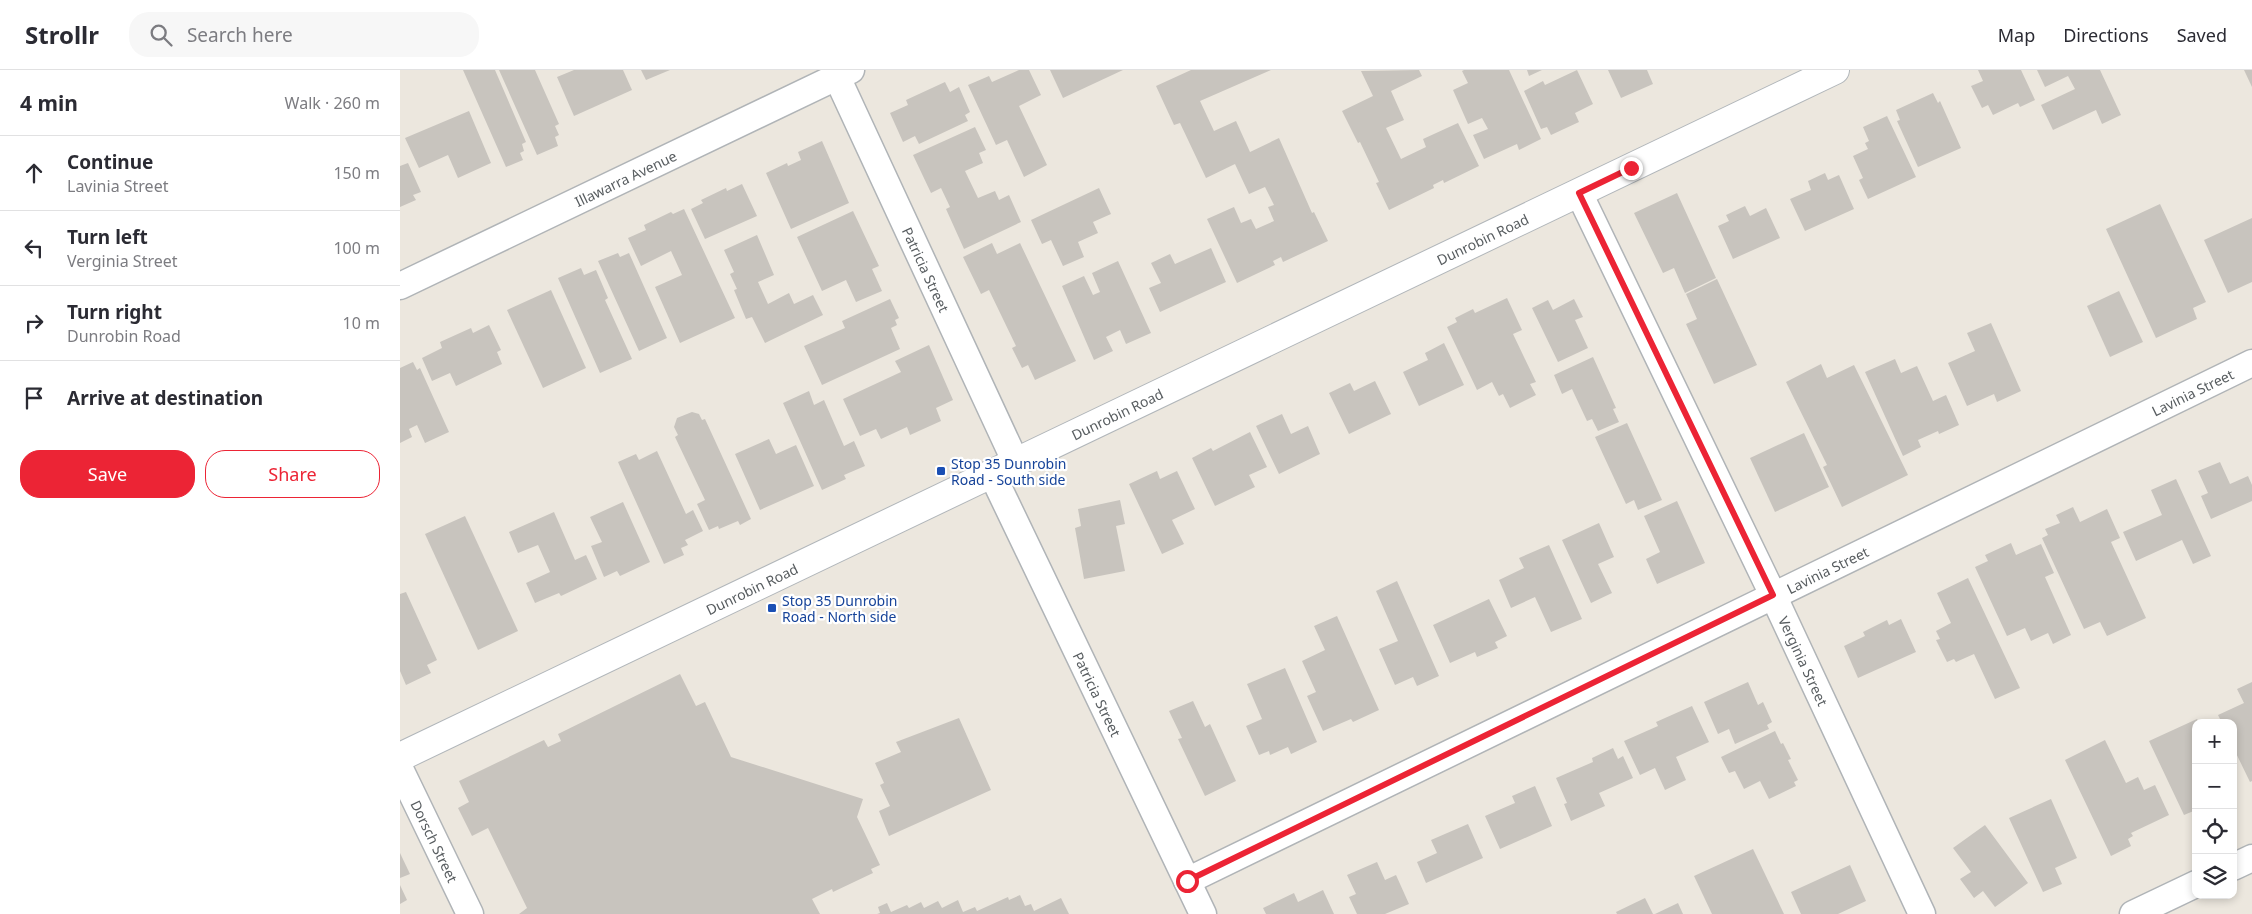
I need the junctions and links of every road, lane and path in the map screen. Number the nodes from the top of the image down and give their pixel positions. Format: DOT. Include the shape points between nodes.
graph roads {
  1 [pos="1835,70"];
  2 [pos="844,73"];
  3 [pos="1579,193"];
  4 [pos="400,286"];
  5 [pos="2252,363"];
  6 [pos="1016,463"];
  7 [pos="992,474"];
  8 [pos="1773,595"];
  9 [pos="400,757"];
  10 [pos="400,769"];
  11 [pos="2252,858"];
  12 [pos="2237,865"];
  13 [pos="1187,881"];
  14 [pos="2192,886"];
  15 [pos="470,914"];
  16 [pos="1203,914"];
  17 [pos="1922,914"];
  18 [pos="2133,914"];
  1 -- 3 [label="street, Dunrobin Road"];
  2 -- 4 [label="street, Illawarra Avenue"];
  2 -- 6 [label="street, Patricia Street"];
  3 -- 6 [label="street, Dunrobin Road"];
  3 -- 8 [label="street, Verginia Street"];
  5 -- 8 [label="street, Lavinia Street"];
  6 -- 7 [label="street, Dunrobin Road"];
  7 -- 9 [label="street, Dunrobin Road"];
  7 -- 13 [label="street, Patricia Street"];
  8 -- 13 [label="street, Lavinia Street"];
  8 -- 17 [label="street, Verginia Street"];
  10 -- 15 [label="street, Dorsch Street"];
  11 -- 12 [label="street"];
  13 -- 16 [label="street, Patricia Street"];
  14 -- 18 [label="street"];
}
